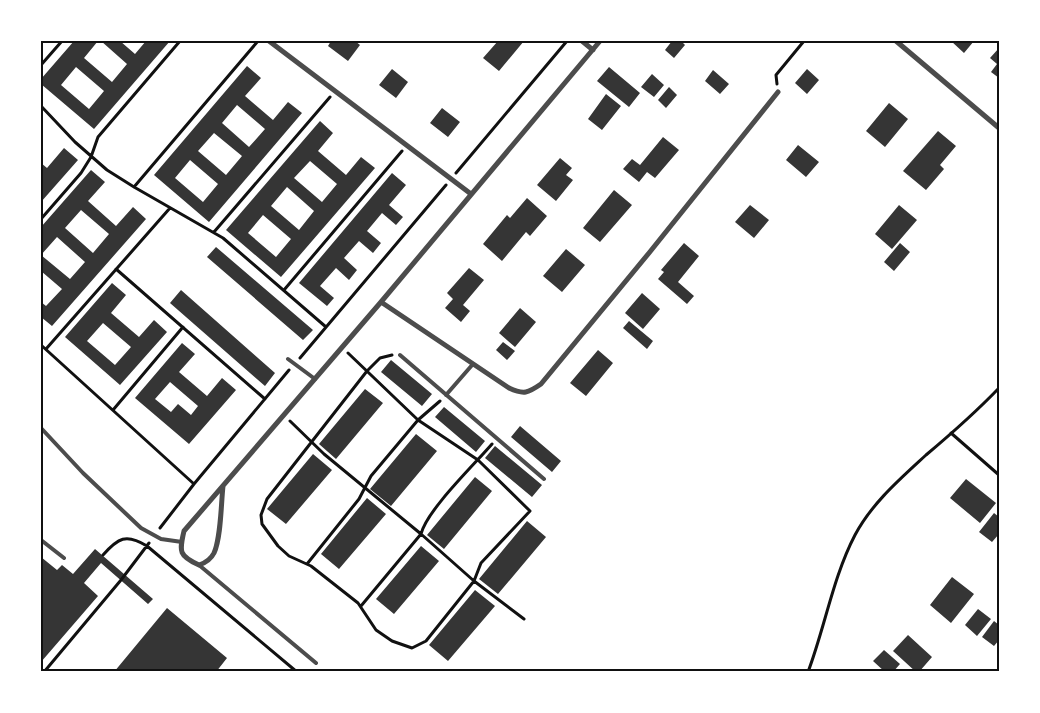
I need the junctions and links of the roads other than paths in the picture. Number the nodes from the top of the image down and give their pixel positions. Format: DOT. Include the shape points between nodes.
graph roads {
  1 [pos="269,41"];
  2 [pos="582,41"];
  3 [pos="600,41"];
  4 [pos="896,41"];
  5 [pos="592,50"];
  6 [pos="778,92"];
  7 [pos="999,128"];
  8 [pos="472,194"];
  9 [pos="381,302"];
  10 [pos="400,355"];
  11 [pos="288,359"];
  12 [pos="473,364"];
  13 [pos="315,379"];
  14 [pos="446,395"];
  15 [pos="41,428"];
  16 [pos="544,478"];
  17 [pos="223,486"];
  18 [pos="41,540"];
  19 [pos="182,542"];
  20 [pos="64,558"];
  21 [pos="199,565"];
  22 [pos="316,663"];
  23 [pos="972,672"];
  24 [pos="984,672"];
  1 -- 8 [label="street"];
  2 -- 5 [label="street"];
  3 -- 5 [label="street"];
  4 -- 7 [label="street"];
  5 -- 8 [label="street"];
  6 -- 12 [label="street" via="541,384 530,392 519,392"];
  8 -- 9 [label="street"];
  9 -- 12 [label="street"];
  9 -- 13 [label="street"];
  10 -- 14 [label="lane"];
  11 -- 13 [label="lane"];
  12 -- 14 [label="lane"];
  13 -- 17 [label="street"];
  14 -- 16 [label="lane"];
  15 -- 19 [label="lane" via="141,528 161,539"];
  17 -- 19 [label="street" via="184,531"];
  17 -- 21 [label="street" via="214,554"];
  18 -- 20 [label="lane"];
  19 -- 21 [label="street" via="181,553"];
  21 -- 22 [label="lane"];
  23 -- 24 [label="street"];
}
